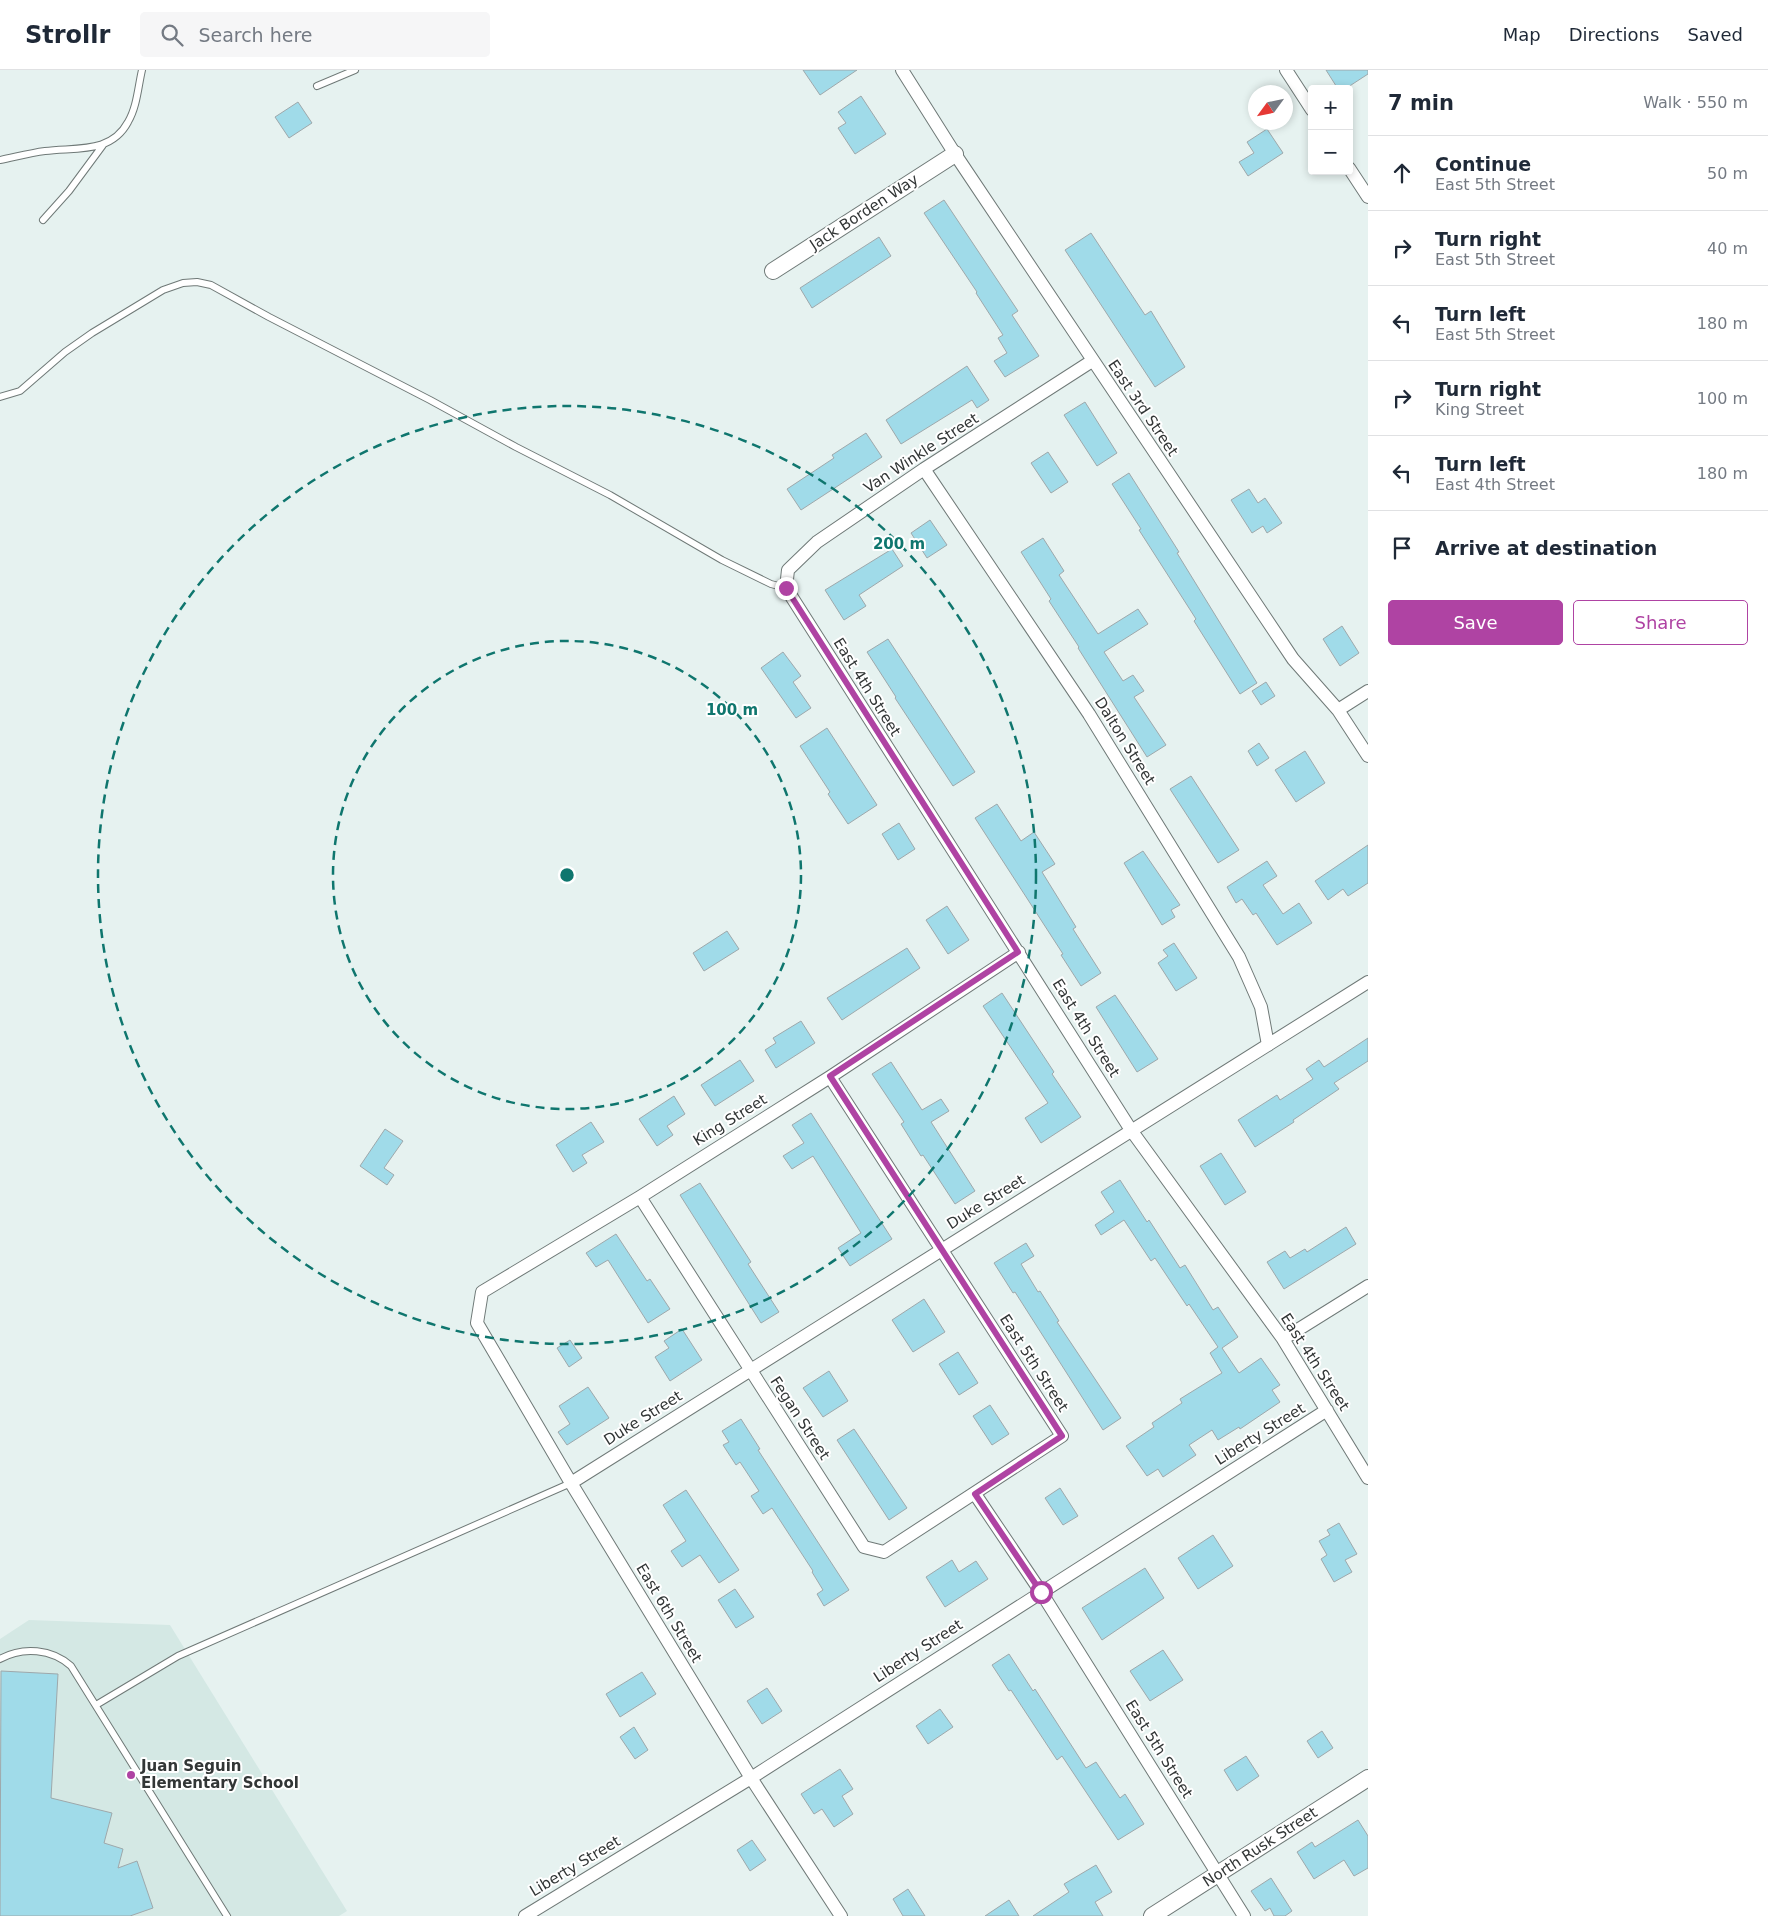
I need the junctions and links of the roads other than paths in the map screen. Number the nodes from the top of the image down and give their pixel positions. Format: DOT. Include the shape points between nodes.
graph roads {
  1 [pos="142,70"];
  2 [pos="355,70"];
  3 [pos="902,70"];
  4 [pos="1286,70"];
  5 [pos="317,86"];
  6 [pos="1308,104"];
  7 [pos="104,144"];
  8 [pos="955,154"];
  9 [pos="0,160"];
  10 [pos="1353,174"];
  11 [pos="1368,197"];
  12 [pos="43,220"];
  13 [pos="773,271"];
  14 [pos="1092,361"];
  15 [pos="0,397"];
  16 [pos="924,469"];
  17 [pos="786,588"];
  18 [pos="1368,691"];
  19 [pos="1338,710"];
  20 [pos="1368,756"];
  21 [pos="1018,952"];
  22 [pos="1368,982"];
  23 [pos="1268,1045"];
  24 [pos="830,1076"];
  25 [pos="1131,1130"];
  26 [pos="640,1196"];
  27 [pos="940,1250"];
  28 [pos="1368,1286"];
  29 [pos="477,1323"];
  30 [pos="1283,1339"];
  31 [pos="750,1370"];
  32 [pos="1327,1410"];
  33 [pos="1368,1478"];
  34 [pos="571,1483"];
  35 [pos="975,1494"];
  36 [pos="1041,1592"];
  37 [pos="0,1659"];
  38 [pos="96,1705"];
  39 [pos="750,1778"];
  40 [pos="1368,1778"];
  41 [pos="1218,1875"];
  42 [pos="227,1916"];
  43 [pos="525,1916"];
  44 [pos="841,1916"];
  45 [pos="1152,1916"];
  46 [pos="1244,1916"];
  1 -- 7 [label="lane" via="128,123"];
  2 -- 5 [label="lane"];
  3 -- 8 [label="street, East 3rd Street"];
  4 -- 6 [label="street"];
  7 -- 9 [label="lane"];
  7 -- 12 [label="lane"];
  8 -- 13 [label="street, Jack Borden Way"];
  8 -- 14 [label="street, East 3rd Street"];
  10 -- 11 [label="street"];
  14 -- 16 [label="street, Van Winkle Street"];
  14 -- 19 [label="street, East 3rd Street" via="1292,659"];
  15 -- 17 [label="lane" via="20,391 92,333 164,290 183,283 211,285 610,494 722,560"];
  16 -- 17 [label="street, Van Winkle Street" via="817,542 788,570"];
  16 -- 23 [label="street, Dalton Street" via="1090,714 1239,957 1262,1007"];
  17 -- 21 [label="street, East 4th Street"];
  18 -- 19 [label="street"];
  19 -- 20 [label="street, East 3rd Street"];
  21 -- 24 [label="street, King Street"];
  21 -- 25 [label="street, East 4th Street"];
  22 -- 23 [label="street, Duke Street"];
  23 -- 25 [label="street, Duke Street"];
  24 -- 26 [label="street, King Street"];
  24 -- 27 [label="street, East 5th Street"];
  25 -- 27 [label="street, Duke Street"];
  25 -- 30 [label="street, East 4th Street"];
  26 -- 29 [label="street, King Street" via="482,1292"];
  26 -- 31 [label="street, Fegan Street"];
  27 -- 31 [label="street, Duke Street"];
  27 -- 35 [label="street, East 5th Street" via="1062,1436"];
  28 -- 30 [label="street"];
  29 -- 34 [label="street, East 6th Street"];
  30 -- 32 [label="street, East 4th Street"];
  31 -- 34 [label="street, Duke Street"];
  31 -- 35 [label="street, Fegan Street" via="864,1547 884,1552"];
  32 -- 33 [label="street, East 4th Street"];
  32 -- 36 [label="street, Liberty Street"];
  34 -- 38 [label="lane" via="178,1656"];
  34 -- 39 [label="street, East 6th Street"];
  35 -- 36 [label="street, East 5th Street"];
  36 -- 39 [label="street, Liberty Street"];
  36 -- 41 [label="street, East 5th Street"];
  37 -- 38 [label="lane" via="36,1650 63,1659 77,1674"];
  38 -- 42 [label="lane"];
  39 -- 43 [label="street, Liberty Street"];
  39 -- 44 [label="street, East 6th Street"];
  40 -- 41 [label="street, North Rusk Street"];
  41 -- 45 [label="street, North Rusk Street"];
  41 -- 46 [label="street, East 5th Street"];
}
